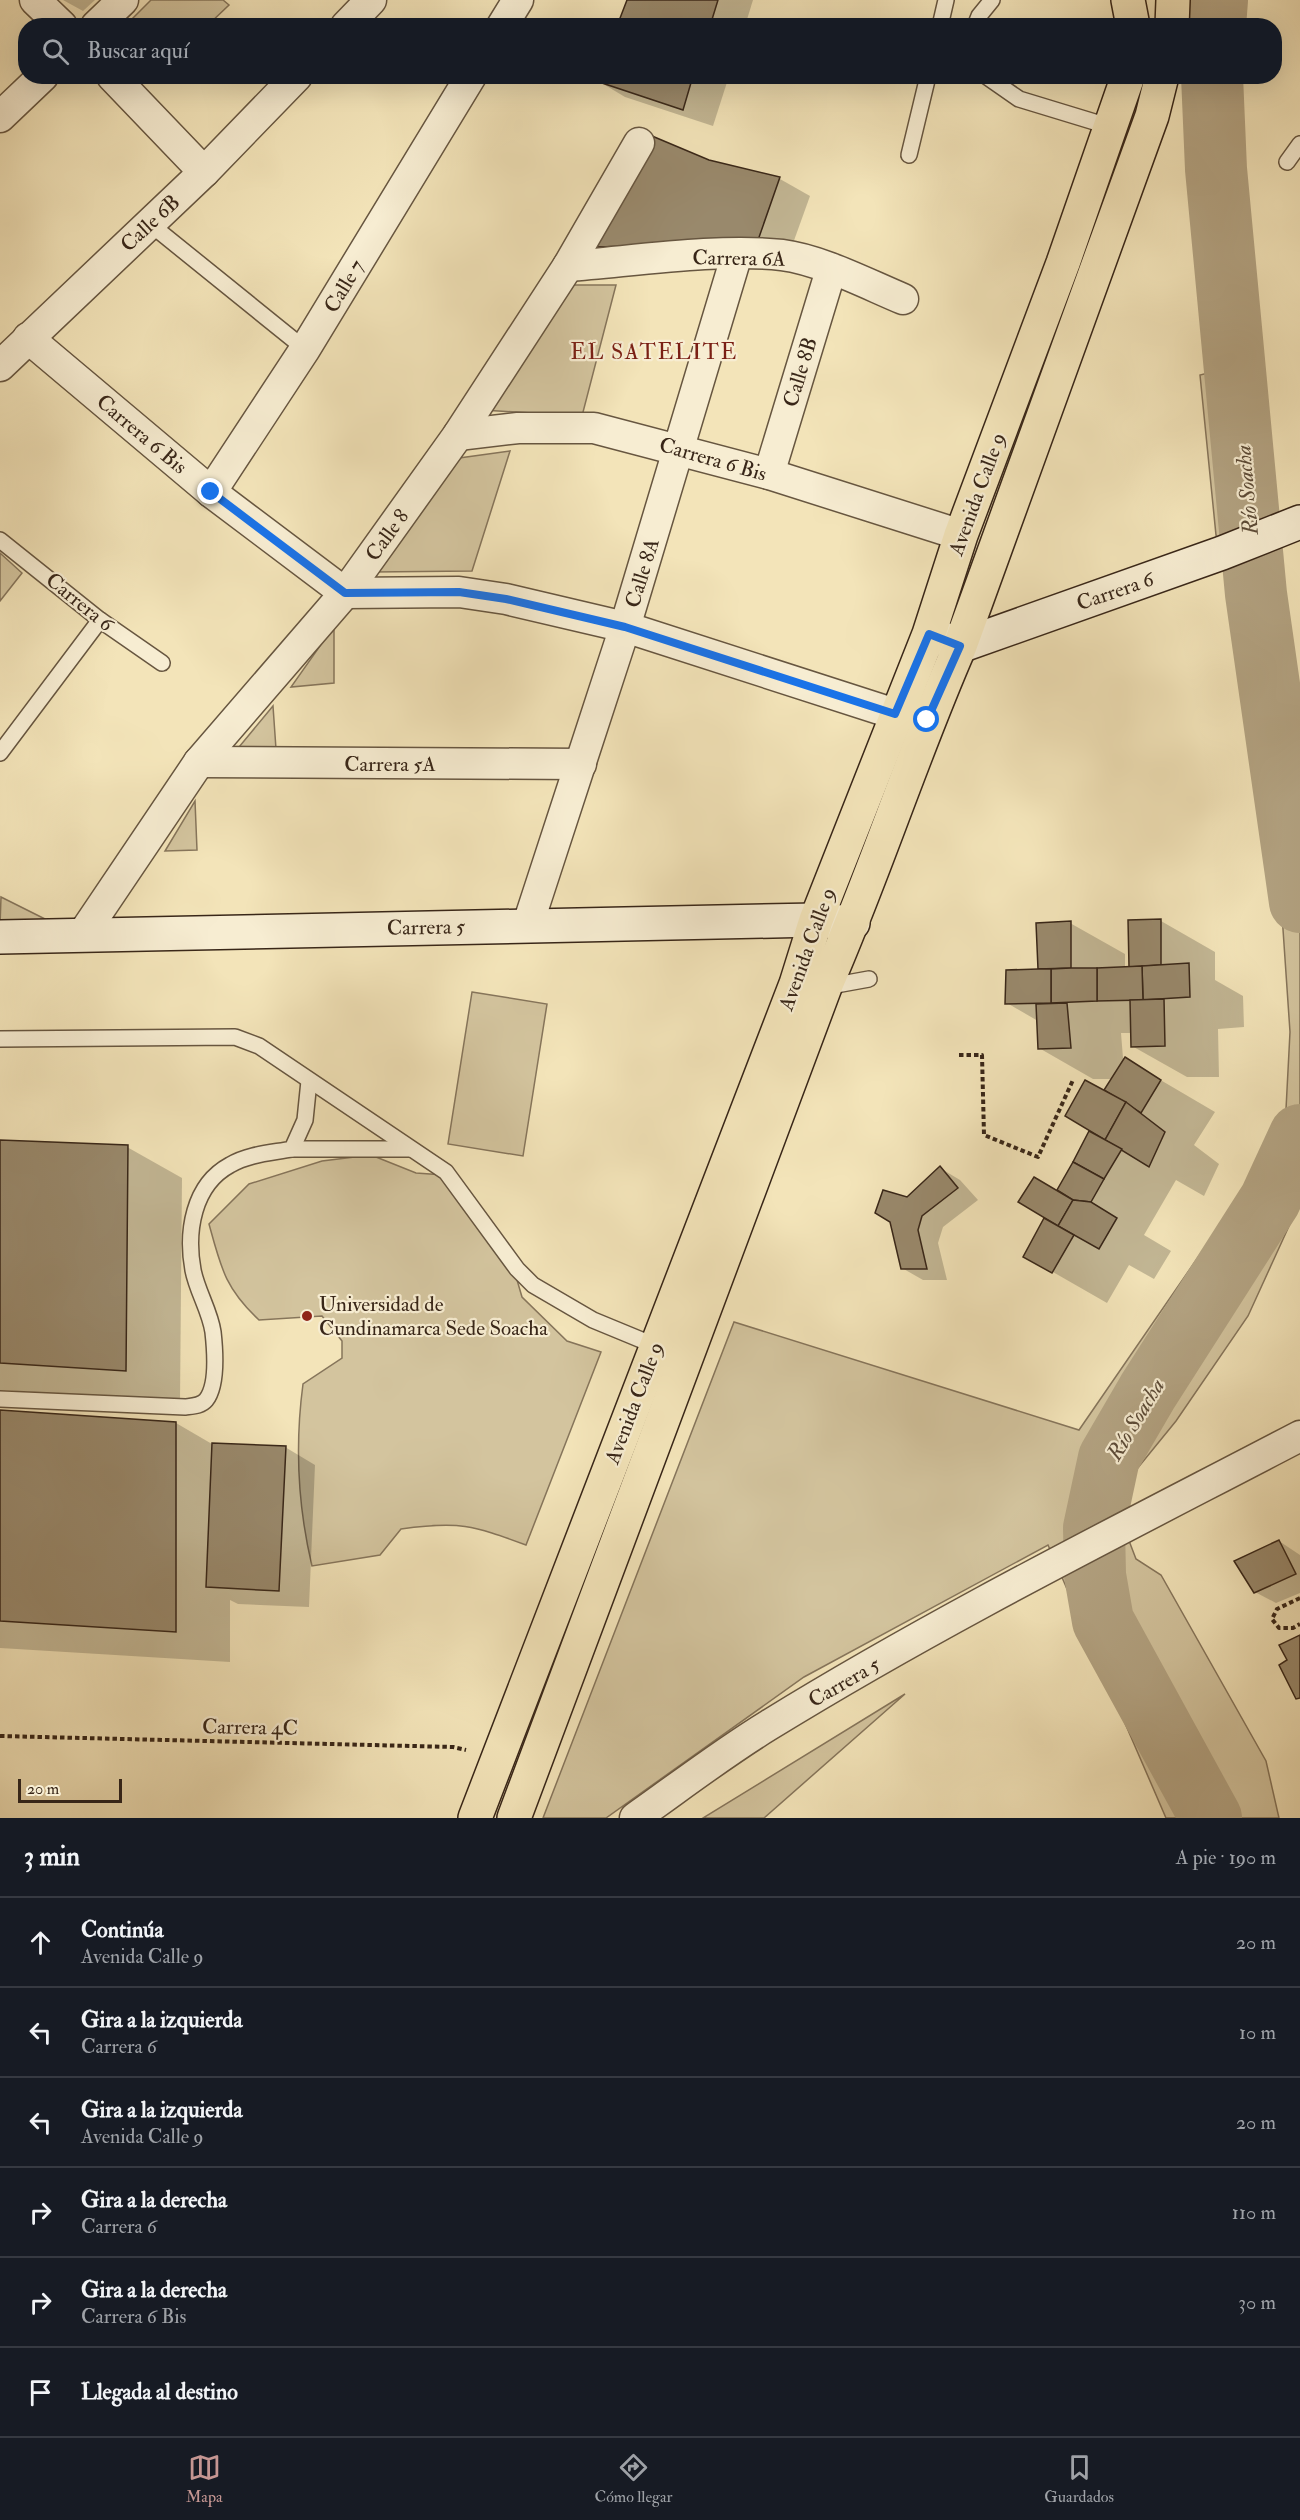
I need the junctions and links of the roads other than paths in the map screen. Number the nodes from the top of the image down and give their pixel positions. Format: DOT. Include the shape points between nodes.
graph roads {
  1 [pos="35,0"];
  2 [pos="123,0"];
  3 [pos="371,0"];
  4 [pos="518,0"];
  5 [pos="946,0"];
  6 [pos="992,0"];
  7 [pos="1128,0"];
  8 [pos="1173,0"];
  9 [pos="54,18"];
  10 [pos="104,18"];
  11 [pos="354,18"];
  12 [pos="507,18"];
  13 [pos="942,18"];
  14 [pos="977,18"];
  15 [pos="1131,18"];
  16 [pos="1172,18"];
  17 [pos="35,84"];
  18 [pos="120,84"];
  19 [pos="289,84"];
  20 [pos="466,84"];
  21 [pos="926,84"];
  22 [pos="997,84"];
  23 [pos="1125,84"];
  24 [pos="1160,84"];
  25 [pos="0,117"];
  26 [pos="1111,128"];
  27 [pos="639,143"];
  28 [pos="1300,144"];
  29 [pos="909,155"];
  30 [pos="1287,162"];
  31 [pos="204,172"];
  32 [pos="149,224"];
  33 [pos="737,254"];
  34 [pos="568,266"];
  35 [pos="831,270"];
  36 [pos="903,299"];
  37 [pos="28,338"];
  38 [pos="305,349"];
  39 [pos="0,366"];
  40 [pos="458,435"];
  41 [pos="680,448"];
  42 [pos="769,474"];
  43 [pos="211,492"];
  44 [pos="1292,525"];
  45 [pos="961,535"];
  46 [pos="0,540"];
  47 [pos="345,593"];
  48 [pos="100,620"];
  49 [pos="625,627"];
  50 [pos="929,634"];
  51 [pos="960,646"];
  52 [pos="162,663"];
  53 [pos="895,714"];
  54 [pos="0,753"];
  55 [pos="199,762"];
  56 [pos="581,764"];
  57 [pos="816,920"];
  58 [pos="853,923"];
  59 [pos="528,924"];
  60 [pos="83,934"];
  61 [pos="0,937"];
  62 [pos="869,979"];
  63 [pos="825,987"];
  64 [pos="0,1039"];
  65 [pos="309,1081"];
  66 [pos="292,1149"];
  67 [pos="411,1149"];
  68 [pos="656,1346"];
  69 [pos="0,1399"];
  70 [pos="1300,1436"];
  71 [pos="475,1818"];
  72 [pos="514,1818"];
  73 [pos="635,1818"];
  1 -- 9 [label="street"];
  2 -- 10 [label="street"];
  3 -- 11 [label="street"];
  4 -- 12 [label="street"];
  5 -- 13 [label="lane"];
  6 -- 14 [label="lane"];
  7 -- 15 [label="main road"];
  8 -- 16 [label="main road"];
  17 -- 25 [label="street"];
  18 -- 31 [label="street"];
  19 -- 31 [label="street, Calle 6B"];
  20 -- 38 [label="street, Calle 7"];
  21 -- 29 [label="lane"];
  22 -- 26 [label="lane" via="1019,99"];
  23 -- 26 [label="main road, Avenida Calle 9"];
  24 -- 51 [label="main road, Avenida Calle 9" via="1152,116"];
  26 -- 45 [label="main road, Avenida Calle 9"];
  27 -- 34 [label="street, Calle 8"];
  28 -- 30 [label="lane"];
  31 -- 32 [label="street, Calle 6B"];
  32 -- 37 [label="street, Calle 6B"];
  32 -- 38 [label="lane"];
  33 -- 34 [label="street, Carrera 6A"];
  33 -- 35 [label="street, Carrera 6A" via="784,255"];
  33 -- 41 [label="street, Calle 8A"];
  34 -- 40 [label="street, Calle 8"];
  35 -- 36 [label="street, Carrera 6A"];
  35 -- 42 [label="street, Calle 8B"];
  37 -- 39 [label="street, Calle 6B"];
  37 -- 43 [label="street, Carrera 6 Bis"];
  38 -- 43 [label="street, Calle 7"];
  40 -- 41 [label="street, Carrera 6 Bis" via="518,428 594,428"];
  40 -- 47 [label="street, Calle 8"];
  41 -- 42 [label="street, Carrera 6 Bis"];
  41 -- 49 [label="street, Calle 8A"];
  42 -- 45 [label="street, Carrera 6 Bis"];
  43 -- 47 [label="street, Carrera 6 Bis"];
  44 -- 51 [label="main road, Carrera 6"];
  45 -- 50 [label="main road, Avenida Calle 9"];
  46 -- 48 [label="lane, Carrera 6"];
  47 -- 49 [label="street" via="459,592"];
  47 -- 55 [label="street, Calle 8"];
  48 -- 52 [label="lane, Carrera 6"];
  48 -- 54 [label="lane"];
  49 -- 53 [label="street"];
  49 -- 56 [label="street, Calle 8A"];
  50 -- 51 [label="main road"];
  50 -- 53 [label="main road, Avenida Calle 9"];
  51 -- 58 [label="main road, Avenida Calle 9" via="927,720"];
  53 -- 57 [label="main road, Avenida Calle 9"];
  55 -- 56 [label="street, Carrera 5A"];
  55 -- 60 [label="street, Calle 8"];
  56 -- 59 [label="street, Calle 8A"];
  57 -- 58 [label="main road, Carrera 5"];
  57 -- 59 [label="main road, Carrera 5"];
  57 -- 68 [label="main road, Avenida Calle 9" via="796,984"];
  58 -- 63 [label="main road, Avenida Calle 9"];
  59 -- 60 [label="main road, Carrera 5"];
  60 -- 61 [label="main road, Carrera 5"];
  62 -- 63 [label="lane"];
  63 -- 72 [label="main road, Avenida Calle 9"];
  64 -- 65 [label="lane" via="234,1037 259,1046"];
  65 -- 66 [label="lane" via="305,1120"];
  65 -- 67 [label="lane"];
  66 -- 67 [label="lane"];
  66 -- 69 [label="lane" via="228,1165 202,1192 191,1220 193,1270 213,1330 213,1382 206,1400 185,1407"];
  67 -- 68 [label="lane" via="446,1172 532,1285 593,1320"];
  68 -- 71 [label="main road, Avenida Calle 9"];
  70 -- 73 [label="street, Carrera 5" via="1062,1560 767,1726"];
}
